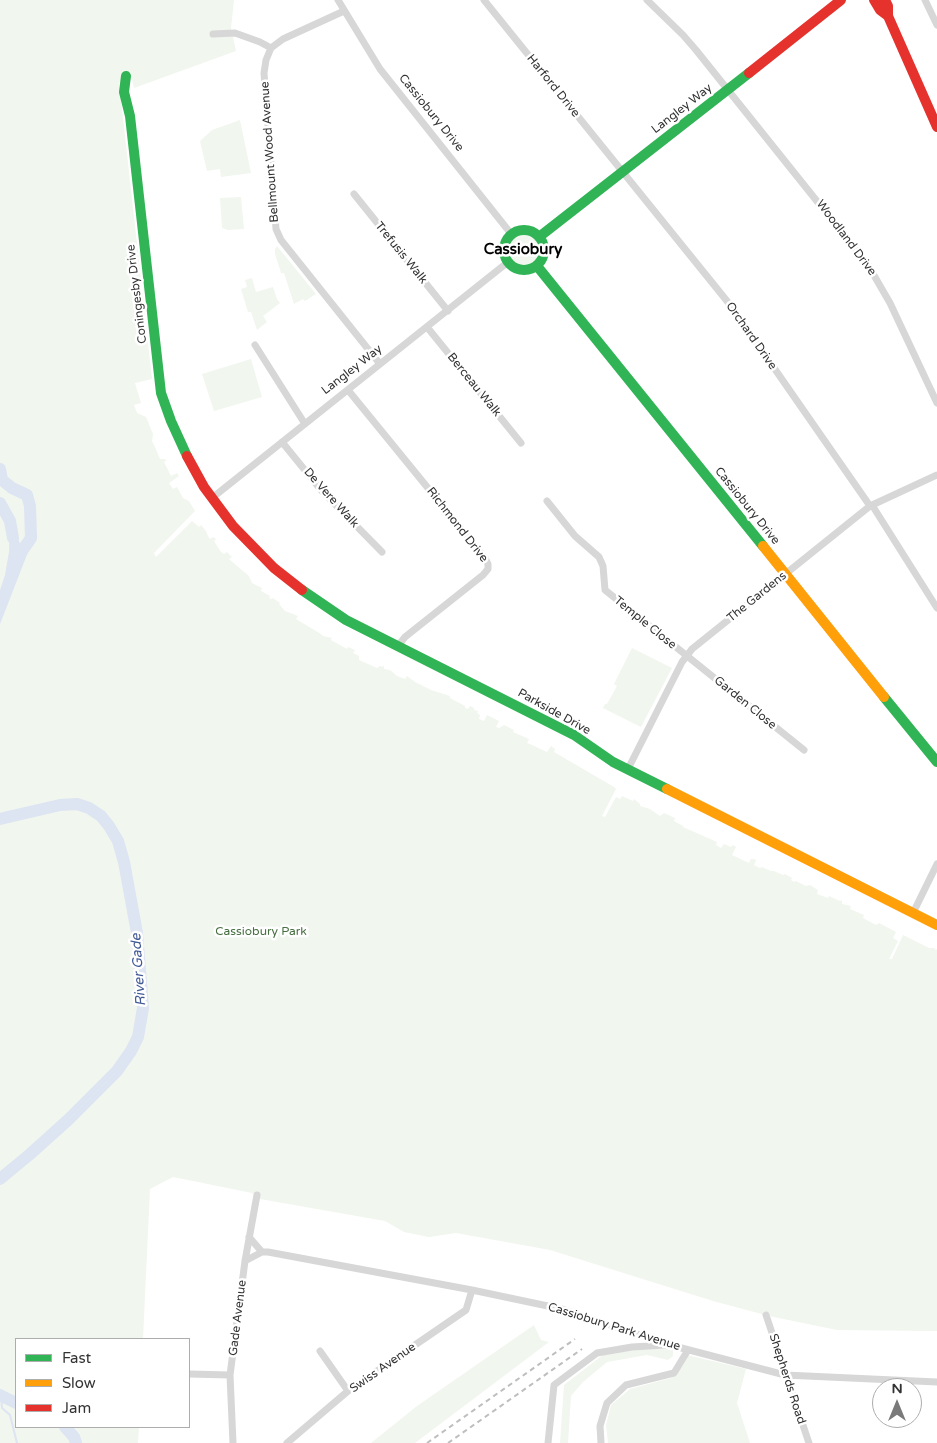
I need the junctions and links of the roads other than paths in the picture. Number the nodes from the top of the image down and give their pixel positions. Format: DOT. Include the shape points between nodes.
graph roads {
  1 [pos="338,0"];
  2 [pos="484,0"];
  3 [pos="647,0"];
  4 [pos="840,0"];
  5 [pos="874,0"];
  6 [pos="885,0"];
  7 [pos="925,0"];
  8 [pos="344,11"];
  9 [pos="888,16"];
  10 [pos="937,25"];
  11 [pos="213,34"];
  12 [pos="271,48"];
  13 [pos="126,76"];
  14 [pos="727,90"];
  15 [pos="937,127"];
  16 [pos="622,172"];
  17 [pos="354,194"];
  18 [pos="512,235"];
  19 [pos="539,237"];
  20 [pos="508,262"];
  21 [pos="537,266"];
  22 [pos="448,311"];
  23 [pos="427,327"];
  24 [pos="255,345"];
  25 [pos="380,364"];
  26 [pos="348,390"];
  27 [pos="937,403"];
  28 [pos="305,424"];
  29 [pos="282,442"];
  30 [pos="521,443"];
  31 [pos="937,475"];
  32 [pos="212,498"];
  33 [pos="548,501"];
  34 [pos="871,506"];
  35 [pos="382,552"];
  36 [pos="786,574"];
  37 [pos="937,608"];
  38 [pos="398,646"];
  39 [pos="686,655"];
  40 [pos="804,750"];
  41 [pos="937,762"];
  42 [pos="628,769"];
  43 [pos="937,864"];
  44 [pos="913,913"];
  45 [pos="937,925"];
  46 [pos="256,1194"];
  47 [pos="249,1237"];
  48 [pos="262,1252"];
  49 [pos="245,1261"];
  50 [pos="472,1290"];
  51 [pos="766,1315"];
  52 [pos="670,1345"];
  53 [pos="688,1350"];
  54 [pos="320,1351"];
  55 [pos="190,1374"];
  56 [pos="230,1375"];
  57 [pos="785,1375"];
  58 [pos="937,1382"];
  59 [pos="348,1391"];
  60 [pos="233,1443"];
  61 [pos="287,1443"];
  62 [pos="548,1443"];
  63 [pos="601,1443"];
  64 [pos="809,1443"];
  1 -- 8 [label="street, Cassiobury Drive"];
  2 -- 16 [label="street, Harford Drive"];
  3 -- 14 [label="street, Woodland Drive" via="683,35"];
  4 -- 14 [label="street, Langley Way"];
  5 -- 9 [label="street"];
  6 -- 9 [label="street"];
  7 -- 10 [label="street"];
  8 -- 12 [label="street" via="291,34"];
  8 -- 18 [label="street, Cassiobury Drive" via="380,69"];
  9 -- 15 [label="street"];
  11 -- 12 [label="street" via="235,33"];
  12 -- 25 [label="street, Bellmount Wood Avenue" via="264,73 278,237"];
  13 -- 32 [label="street, Coningesby Drive" via="124,92 130,116 161,393 191,464"];
  14 -- 16 [label="street, Langley Way"];
  14 -- 27 [label="street, Woodland Drive" via="868,265 890,303"];
  16 -- 19 [label="street, Langley Way"];
  16 -- 34 [label="street, Orchard Drive" via="731,306"];
  17 -- 22 [label="street, Trefusis Walk"];
  18 -- 19 [label="street" via="523,231"];
  18 -- 20 [label="street" via="504,250"];
  19 -- 21 [label="street" via="544,249"];
  20 -- 21 [label="street" via="524,270"];
  20 -- 22 [label="street, Langley Way"];
  21 -- 36 [label="street, Cassiobury Drive"];
  22 -- 23 [label="street, Langley Way"];
  23 -- 25 [label="street, Langley Way"];
  23 -- 30 [label="street, Berceau Walk"];
  24 -- 28 [label="street"];
  25 -- 26 [label="street, Langley Way"];
  26 -- 28 [label="street, Langley Way"];
  26 -- 38 [label="street, Richmond Drive" via="488,564 483,575"];
  28 -- 29 [label="street, Langley Way"];
  29 -- 32 [label="street, Langley Way"];
  29 -- 35 [label="street, De Vere Walk" via="321,490"];
  31 -- 34 [label="street, The Gardens"];
  32 -- 38 [label="street, Parkside Drive" via="248,543 290,582 327,609"];
  33 -- 39 [label="street, Temple Close" via="575,536 599,558 605,590"];
  34 -- 36 [label="street, The Gardens"];
  34 -- 37 [label="street, Orchard Drive"];
  36 -- 39 [label="street, The Gardens"];
  36 -- 41 [label="street, Cassiobury Drive"];
  38 -- 42 [label="street, Parkside Drive" via="567,732"];
  39 -- 40 [label="street, Garden Close"];
  39 -- 42 [label="street, The Gardens"];
  42 -- 44 [label="street, Parkside Drive"];
  43 -- 44 [label="street"];
  44 -- 45 [label="street, Parkside Drive"];
  46 -- 47 [label="street, Gade Avenue"];
  47 -- 48 [label="street"];
  47 -- 49 [label="street, Gade Avenue"];
  48 -- 49 [label="street"];
  48 -- 50 [label="street, Cassiobury Park Avenue"];
  49 -- 56 [label="street, Gade Avenue"];
  50 -- 52 [label="street, Cassiobury Park Avenue" via="562,1309"];
  50 -- 59 [label="street, Swiss Avenue" via="466,1310"];
  51 -- 57 [label="street, Shepherds Road"];
  52 -- 53 [label="street, Cassiobury Park Avenue"];
  52 -- 62 [label="street" via="597,1353 554,1385"];
  53 -- 57 [label="street, Cassiobury Park Avenue"];
  53 -- 63 [label="street" via="674,1373 626,1385 607,1403 600,1426"];
  54 -- 59 [label="street"];
  55 -- 56 [label="street"];
  56 -- 60 [label="street, Gade Avenue"];
  57 -- 58 [label="street, Cassiobury Park Avenue"];
  57 -- 64 [label="street, Shepherds Road"];
  59 -- 61 [label="street, Swiss Avenue"];
}
